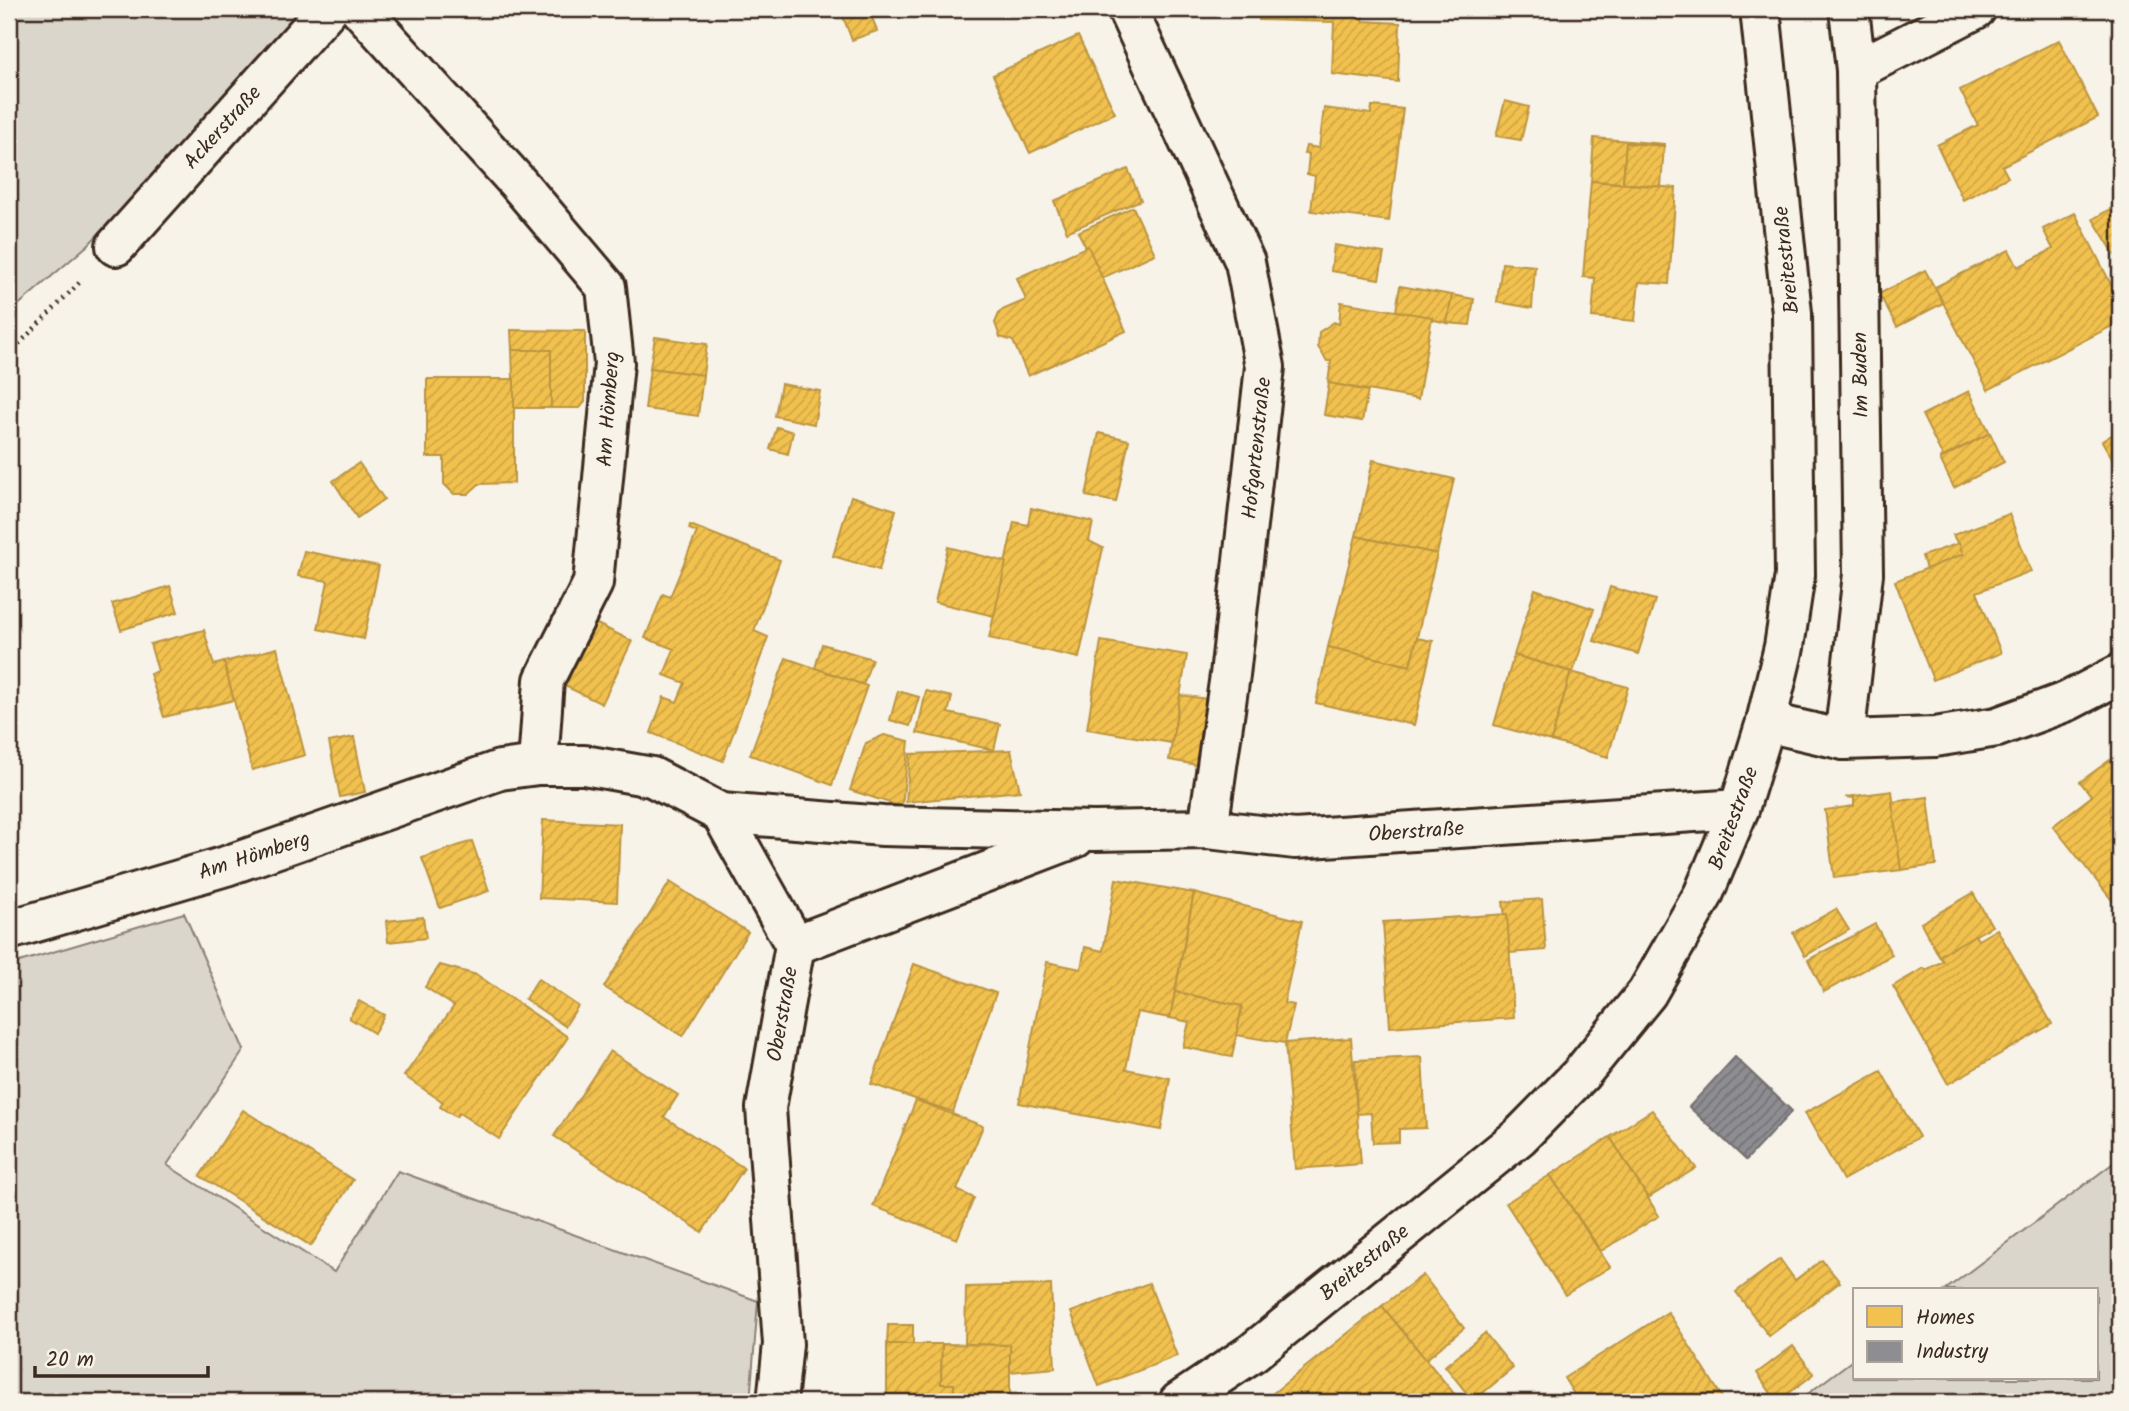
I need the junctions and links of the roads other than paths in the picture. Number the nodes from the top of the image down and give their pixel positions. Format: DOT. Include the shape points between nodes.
graph roads {
  1 [pos="328,9"];
  2 [pos="360,9"];
  3 [pos="1127,9"];
  4 [pos="1760,9"];
  5 [pos="1849,9"];
  6 [pos="1976,9"];
  7 [pos="1856,70"];
  8 [pos="116,246"];
  9 [pos="2120,674"];
  10 [pos="1766,722"];
  11 [pos="1844,740"];
  12 [pos="538,765"];
  13 [pos="1739,809"];
  14 [pos="721,813"];
  15 [pos="1208,829"];
  16 [pos="1094,831"];
  17 [pos="9,930"];
  18 [pos="794,944"];
  19 [pos="777,1402"];
  20 [pos="1179,1402"];
  1 -- 8 [label="street, Ackerstraße"];
  2 -- 12 [label="street, Am Hömberg" via="606,287 614,363 593,583 544,680"];
  3 -- 15 [label="street, Hofgartenstraße" via="1245,262 1265,367"];
  4 -- 10 [label="street, Breitestraße" via="1792,313 1796,441 1795,575"];
  5 -- 7 [label="street, Im Buden"];
  6 -- 7 [label="street"];
  7 -- 11 [label="street, Im Buden" via="1863,574"];
  9 -- 11 [label="street" via="2068,701 1997,727 1935,737"];
  10 -- 11 [label="street"];
  10 -- 13 [label="street, Breitestraße"];
  12 -- 14 [label="street, Am Hömberg" via="583,765 652,777"];
  12 -- 17 [label="street, Am Hömberg" via="499,770 226,866"];
  13 -- 15 [label="street, Oberstraße" via="1295,839"];
  13 -- 20 [label="street, Breitestraße" via="1703,895 1647,993 1581,1074 1519,1137 1252,1353"];
  14 -- 16 [label="street, Oberstraße" via="883,826"];
  14 -- 18 [label="street"];
  15 -- 16 [label="street, Oberstraße"];
  16 -- 18 [label="street, Oberstraße"];
  18 -- 19 [label="street, Oberstraße" via="766,1108 783,1344"];
}
